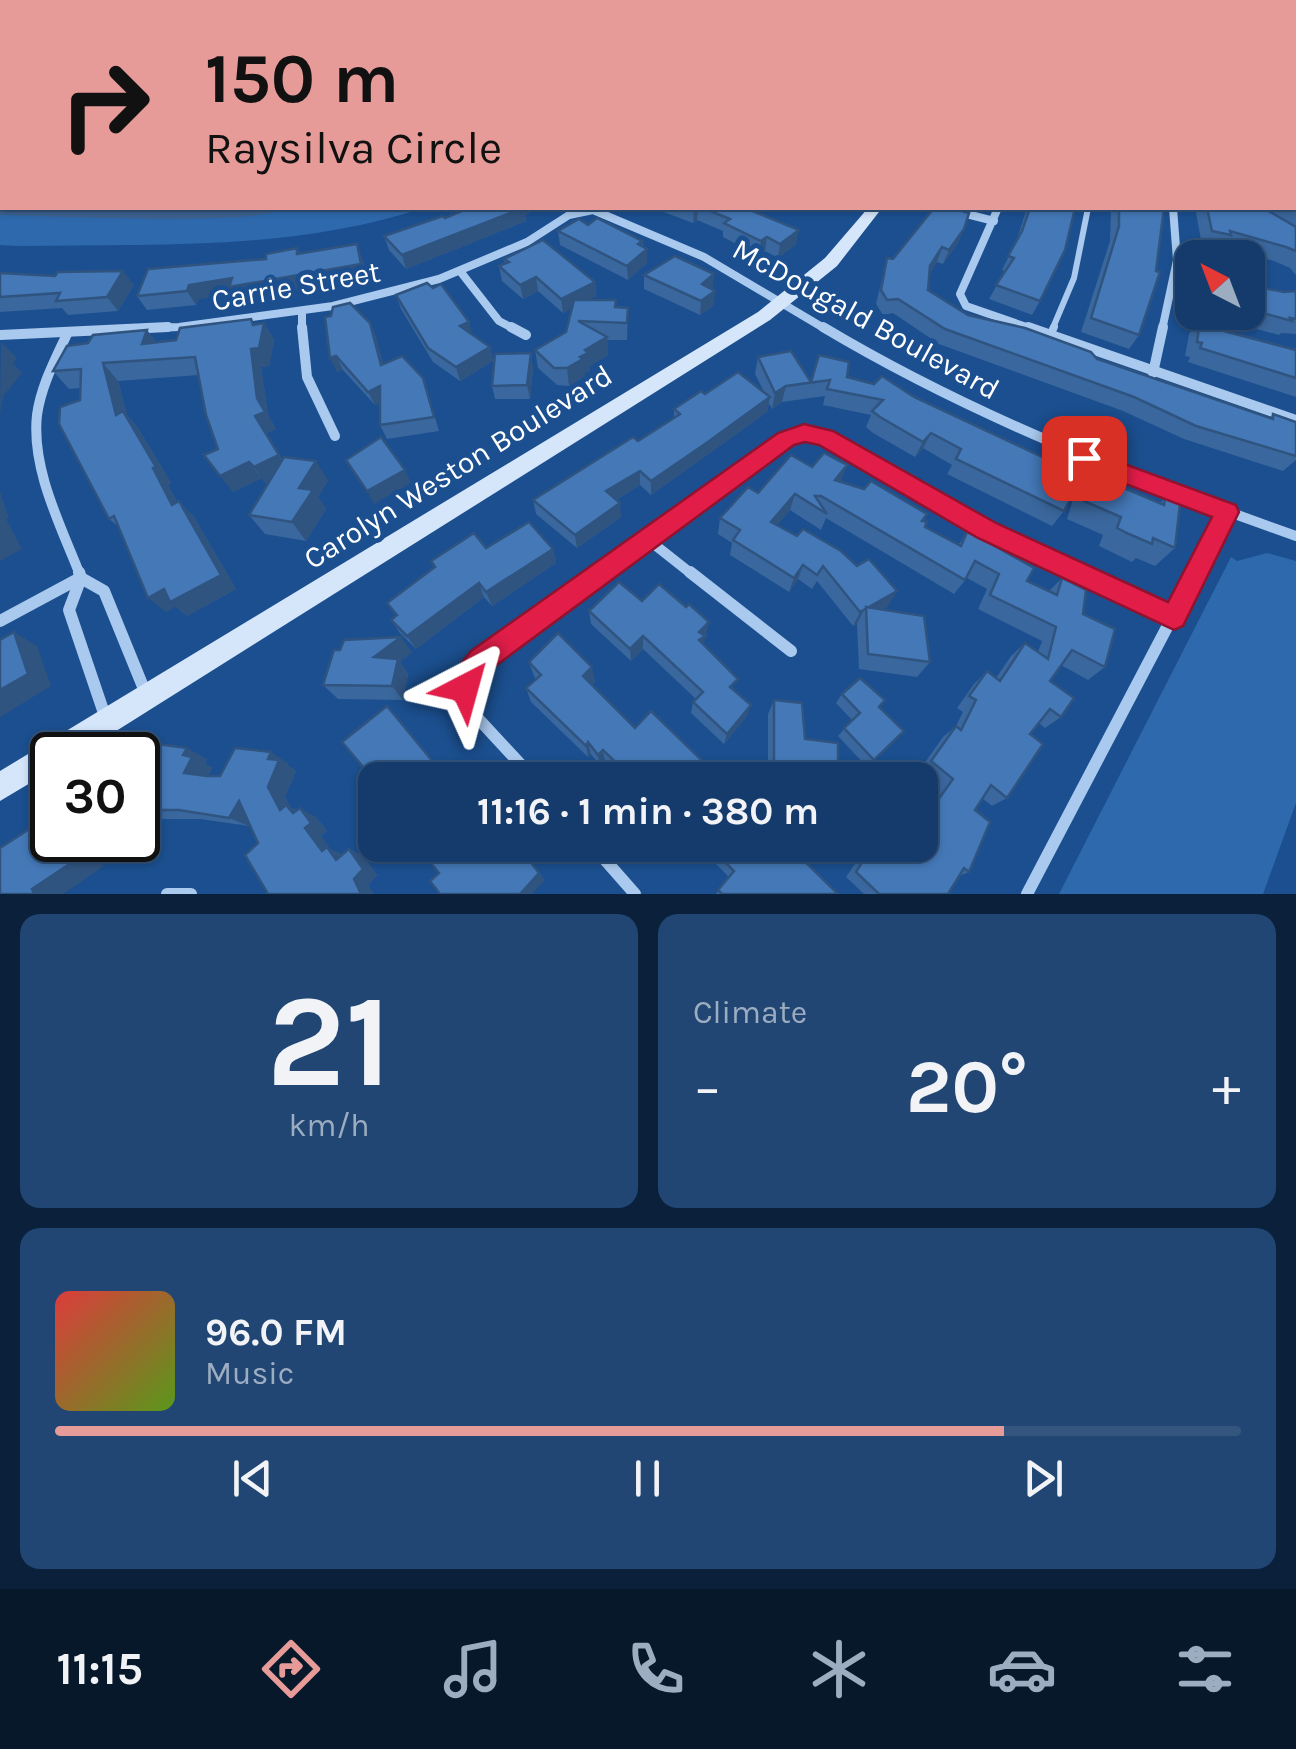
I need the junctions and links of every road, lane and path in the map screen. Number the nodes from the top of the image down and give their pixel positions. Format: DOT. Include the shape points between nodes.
graph roads {
  1 [pos="581,210"];
  2 [pos="873,210"];
  3 [pos="956,210"];
  4 [pos="997,210"];
  5 [pos="1088,210"];
  6 [pos="1173,210"];
  7 [pos="994,221"];
  8 [pos="1175,240"];
  9 [pos="1175,269"];
  10 [pos="460,271"];
  11 [pos="782,303"];
  12 [pos="302,311"];
  13 [pos="0,334"];
  14 [pos="67,334"];
  15 [pos="526,335"];
  16 [pos="1050,336"];
  17 [pos="1153,373"];
  18 [pos="1296,420"];
  19 [pos="335,436"];
  20 [pos="1227,512"];
  21 [pos="1296,536"];
  22 [pos="650,542"];
  23 [pos="81,578"];
  24 [pos="1174,618"];
  25 [pos="0,621"];
  26 [pos="791,651"];
  27 [pos="147,697"];
  28 [pos="107,722"];
  29 [pos="91,732"];
  30 [pos="518,762"];
  31 [pos="30,769"];
  32 [pos="0,788"];
  33 [pos="607,862"];
  34 [pos="167,894"];
  35 [pos="191,894"];
  36 [pos="635,894"];
  37 [pos="1027,894"];
  1 -- 10 [label="street, Carrie Street"];
  1 -- 11 [label="street, McDougald Boulevard" via="667,240"];
  2 -- 11 [label="street, Carolyn Weston Boulevard" via="830,262"];
  3 -- 7 [label="street"];
  4 -- 7 [label="street"];
  5 -- 16 [label="lane" via="1074,278"];
  6 -- 8 [label="street"];
  7 -- 16 [label="street" via="960,294 978,312"];
  9 -- 17 [label="street"];
  10 -- 12 [label="street, Carrie Street"];
  10 -- 15 [label="street" via="498,322"];
  11 -- 20 [label="street, McDougald Boulevard" via="1009,426"];
  11 -- 27 [label="street, Carolyn Weston Boulevard"];
  12 -- 14 [label="street, Carrie Street"];
  12 -- 19 [label="street" via="302,368"];
  13 -- 14 [label="street, Carrie Street"];
  14 -- 23 [label="street" via="43,388 38,449"];
  16 -- 17 [label="street"];
  17 -- 18 [label="street"];
  20 -- 21 [label="street, McDougald Boulevard"];
  20 -- 24 [label="street"];
  22 -- 24 [label="street" via="786,439 816,434 987,530"];
  22 -- 26 [label="street"];
  22 -- 30 [label="street" via="480,660 468,677 465,696 472,712"];
  23 -- 25 [label="street"];
  23 -- 27 [label="street" via="104,592"];
  23 -- 28 [label="street" via="69,610"];
  24 -- 37 [label="street"];
  27 -- 28 [label="street, Carolyn Weston Boulevard"];
  28 -- 29 [label="street, Carolyn Weston Boulevard"];
  31 -- 32 [label="street, Carolyn Weston Boulevard"];
  33 -- 36 [label="street"];
  34 -- 35 [label="street"];
}
